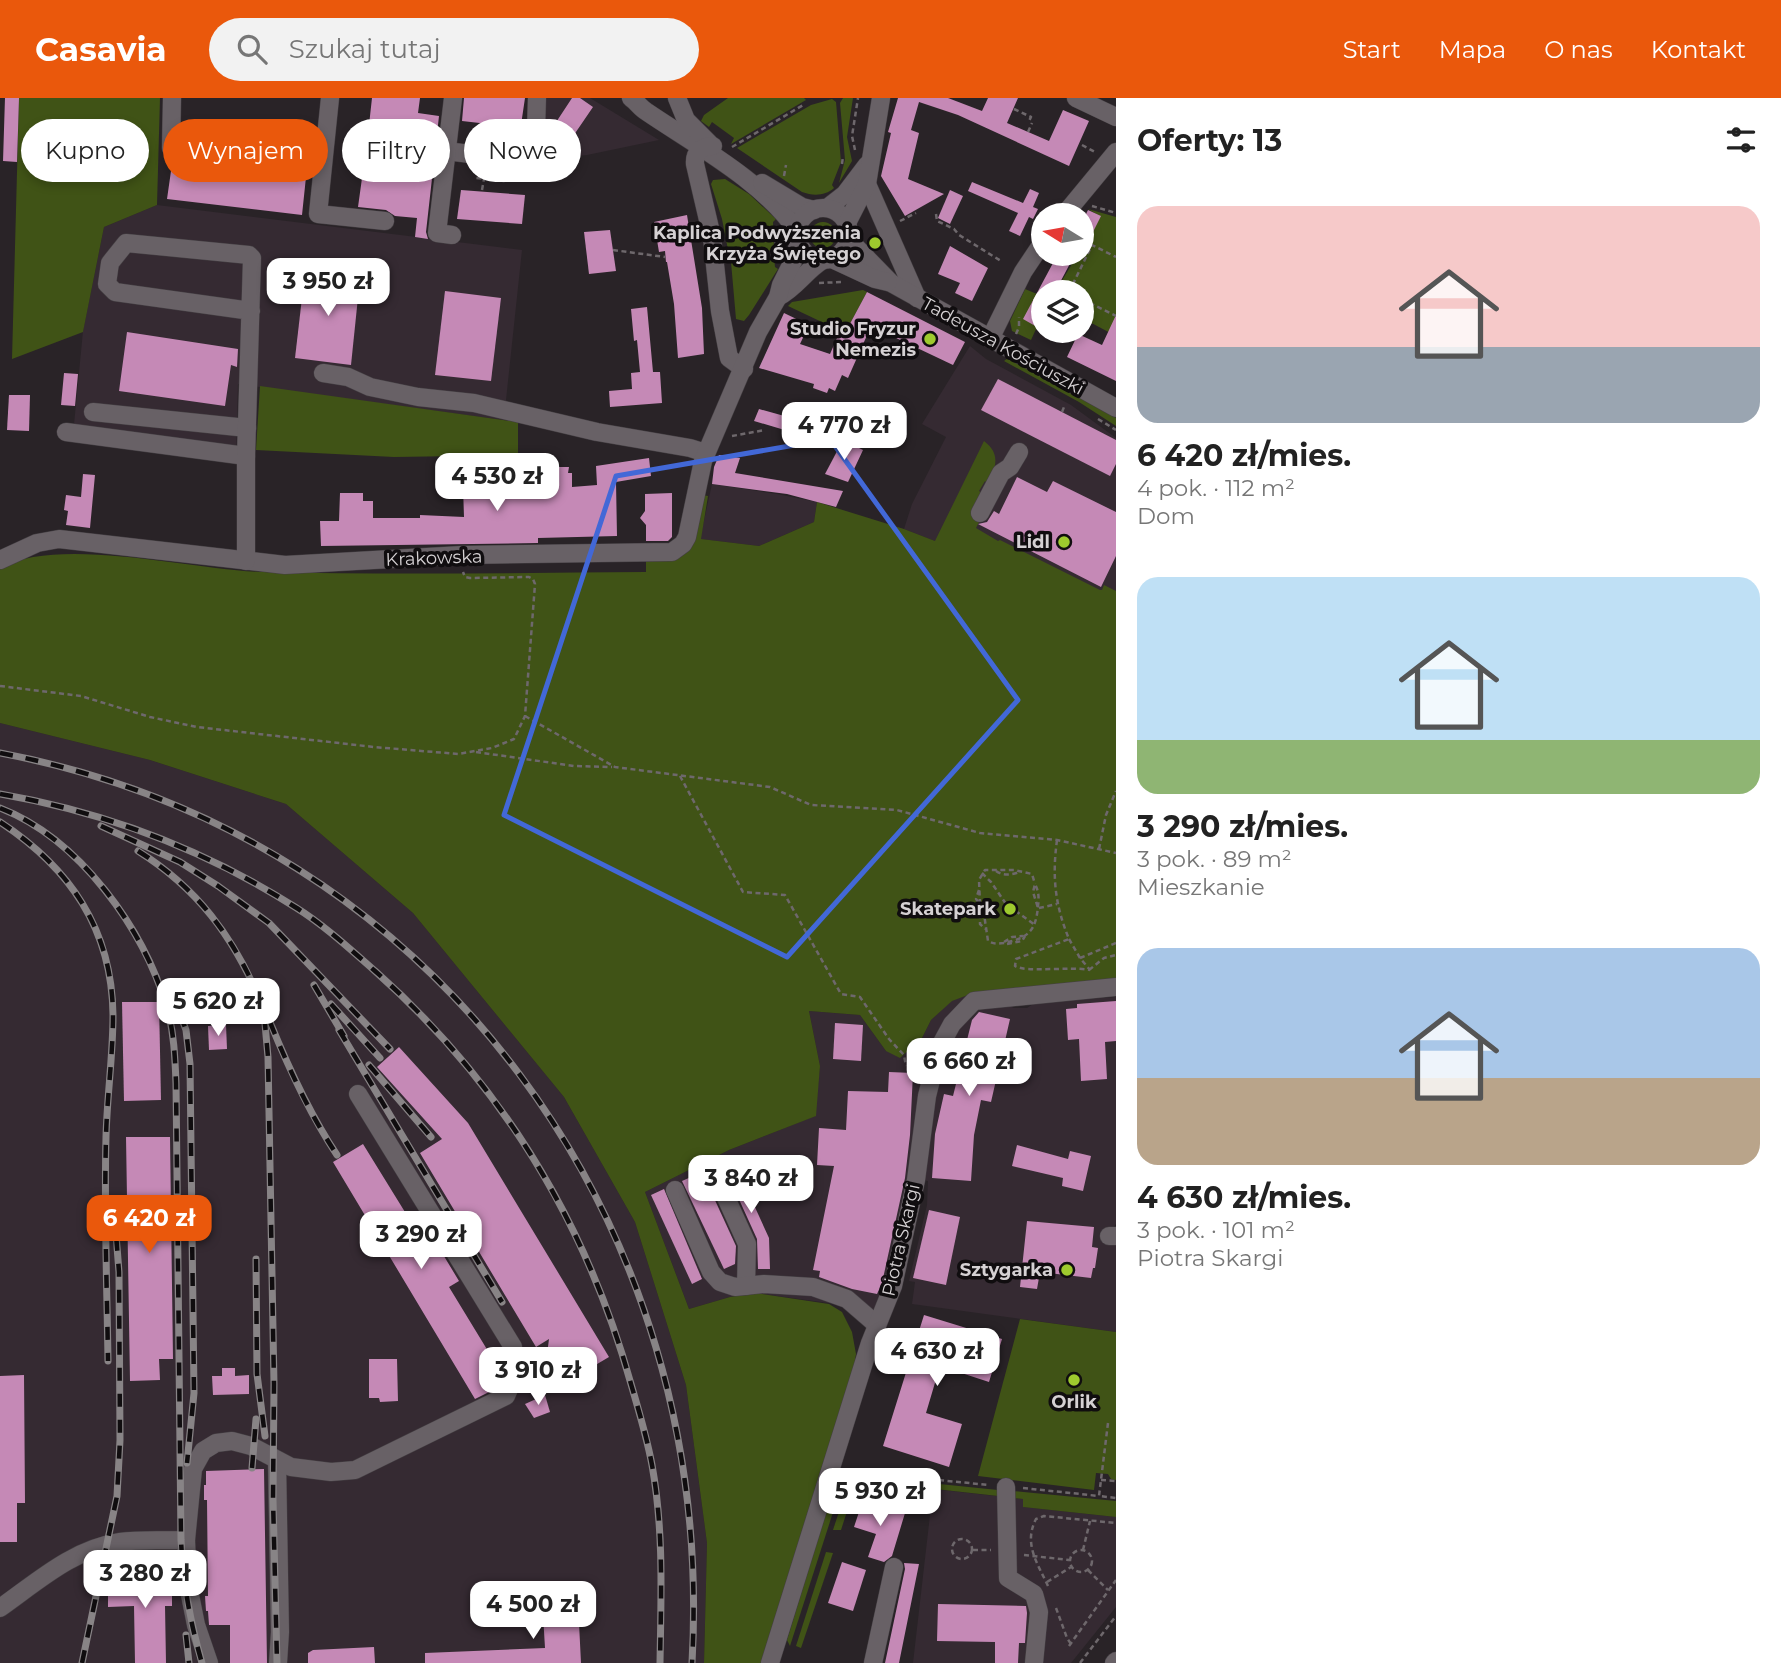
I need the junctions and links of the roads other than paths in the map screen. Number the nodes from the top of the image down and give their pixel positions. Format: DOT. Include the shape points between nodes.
graph roads {
  1 [pos="330,98"];
  2 [pos="453,98"];
  3 [pos="537,98"];
  4 [pos="677,98"];
  5 [pos="881,98"];
  6 [pos="637,99"];
  7 [pos="1081,99"];
  8 [pos="1116,117"];
  9 [pos="450,121"];
  10 [pos="708,147"];
  11 [pos="450,151"];
  12 [pos="1116,152"];
  13 [pos="863,162"];
  14 [pos="442,182"];
  15 [pos="867,184"];
  16 [pos="1074,203"];
  17 [pos="820,209"];
  18 [pos="385,221"];
  19 [pos="848,232"];
  20 [pos="452,235"];
  21 [pos="798,236"];
  22 [pos="828,259"];
  23 [pos="1031,260"];
  24 [pos="891,283"];
  25 [pos="778,297"];
  26 [pos="917,298"];
  27 [pos="251,311"];
  28 [pos="990,339"];
  29 [pos="744,369"];
  30 [pos="323,373"];
  31 [pos="1116,408"];
  32 [pos="93,412"];
  33 [pos="247,428"];
  34 [pos="66,432"];
  35 [pos="706,453"];
  36 [pos="246,456"];
  37 [pos="1015,460"];
  38 [pos="986,511"];
  39 [pos="0,560"];
  40 [pos="246,561"];
  41 [pos="1116,987"];
  42 [pos="358,1094"];
  43 [pos="713,1169"];
  44 [pos="675,1190"];
  45 [pos="746,1286"];
  46 [pos="877,1325"];
  47 [pos="277,1461"];
  48 [pos="1006,1487"];
  49 [pos="186,1540"];
  50 [pos="894,1567"];
  51 [pos="0,1608"];
  52 [pos="209,1663"];
  53 [pos="278,1663"];
  54 [pos="770,1663"];
  55 [pos="873,1663"];
  56 [pos="1034,1663"];
  1 -- 18 [label="street" via="318,214"];
  2 -- 9 [label="street"];
  3 -- 11 [label="street" via="535,162"];
  4 -- 10 [label="street" via="686,120"];
  5 -- 13 [label="street"];
  6 -- 10 [label="street" via="642,109"];
  7 -- 8 [label="street"];
  10 -- 17 [label="street" via="802,208"];
  10 -- 21 [label="street" via="792,223"];
  10 -- 29 [label="street" via="695,160 712,237 729,358"];
  12 -- 16 [label="street"];
  13 -- 15 [label="street"];
  13 -- 17 [label="street" via="845,194"];
  14 -- 20 [label="street" via="436,233"];
  15 -- 19 [label="street"];
  15 -- 26 [label="street"];
  17 -- 19 [label="street" via="835,211"];
  17 -- 21 [label="street" via="805,216"];
  19 -- 22 [label="street" via="840,255"];
  19 -- 24 [label="street, Tadeusza Kościuszki"];
  21 -- 22 [label="street" via="811,257"];
  21 -- 25 [label="street, Krakowska" via="795,257"];
  22 -- 24 [label="street, Tadeusza Kościuszki"];
  22 -- 25 [label="street, Krakowska" via="813,266"];
  23 -- 28 [label="street"];
  24 -- 26 [label="street, Tadeusza Kościuszki"];
  25 -- 29 [label="street, Krakowska"];
  26 -- 28 [label="street, Tadeusza Kościuszki"];
  27 -- 27 [label="street" via="249,255 126,243 110,262 107,285 115,292"];
  27 -- 33 [label="street"];
  28 -- 31 [label="street, Tadeusza Kościuszki"];
  29 -- 35 [label="street, Krakowska"];
  30 -- 35 [label="street" via="370,387 474,403"];
  32 -- 33 [label="street"];
  33 -- 36 [label="street"];
  34 -- 36 [label="street"];
  35 -- 40 [label="street, Krakowska" via="687,537 672,552 462,555 285,565"];
  36 -- 40 [label="street"];
  37 -- 38 [label="street" via="1010,477"];
  39 -- 40 [label="street, Krakowska" via="37,543 58,540"];
  41 -- 46 [label="street, Piotra Skargi" via="974,1001 952,1024 939,1048 927,1096 916,1180 893,1286"];
  42 -- 47 [label="street" via="513,1347 516,1365 506,1396 355,1470 331,1472"];
  43 -- 45 [label="street" via="747,1244"];
  44 -- 45 [label="street" via="711,1272 720,1282"];
  45 -- 46 [label="street" via="813,1287 847,1299"];
  46 -- 54 [label="street, Piotra Skargi"];
  47 -- 49 [label="street" via="232,1441 203,1451 193,1469"];
  47 -- 53 [label="street"];
  48 -- 56 [label="street" via="1008,1578 1034,1594 1039,1612"];
  49 -- 51 [label="street" via="120,1542 85,1552"];
  49 -- 52 [label="street" via="188,1584"];
  50 -- 55 [label="street"];
}
